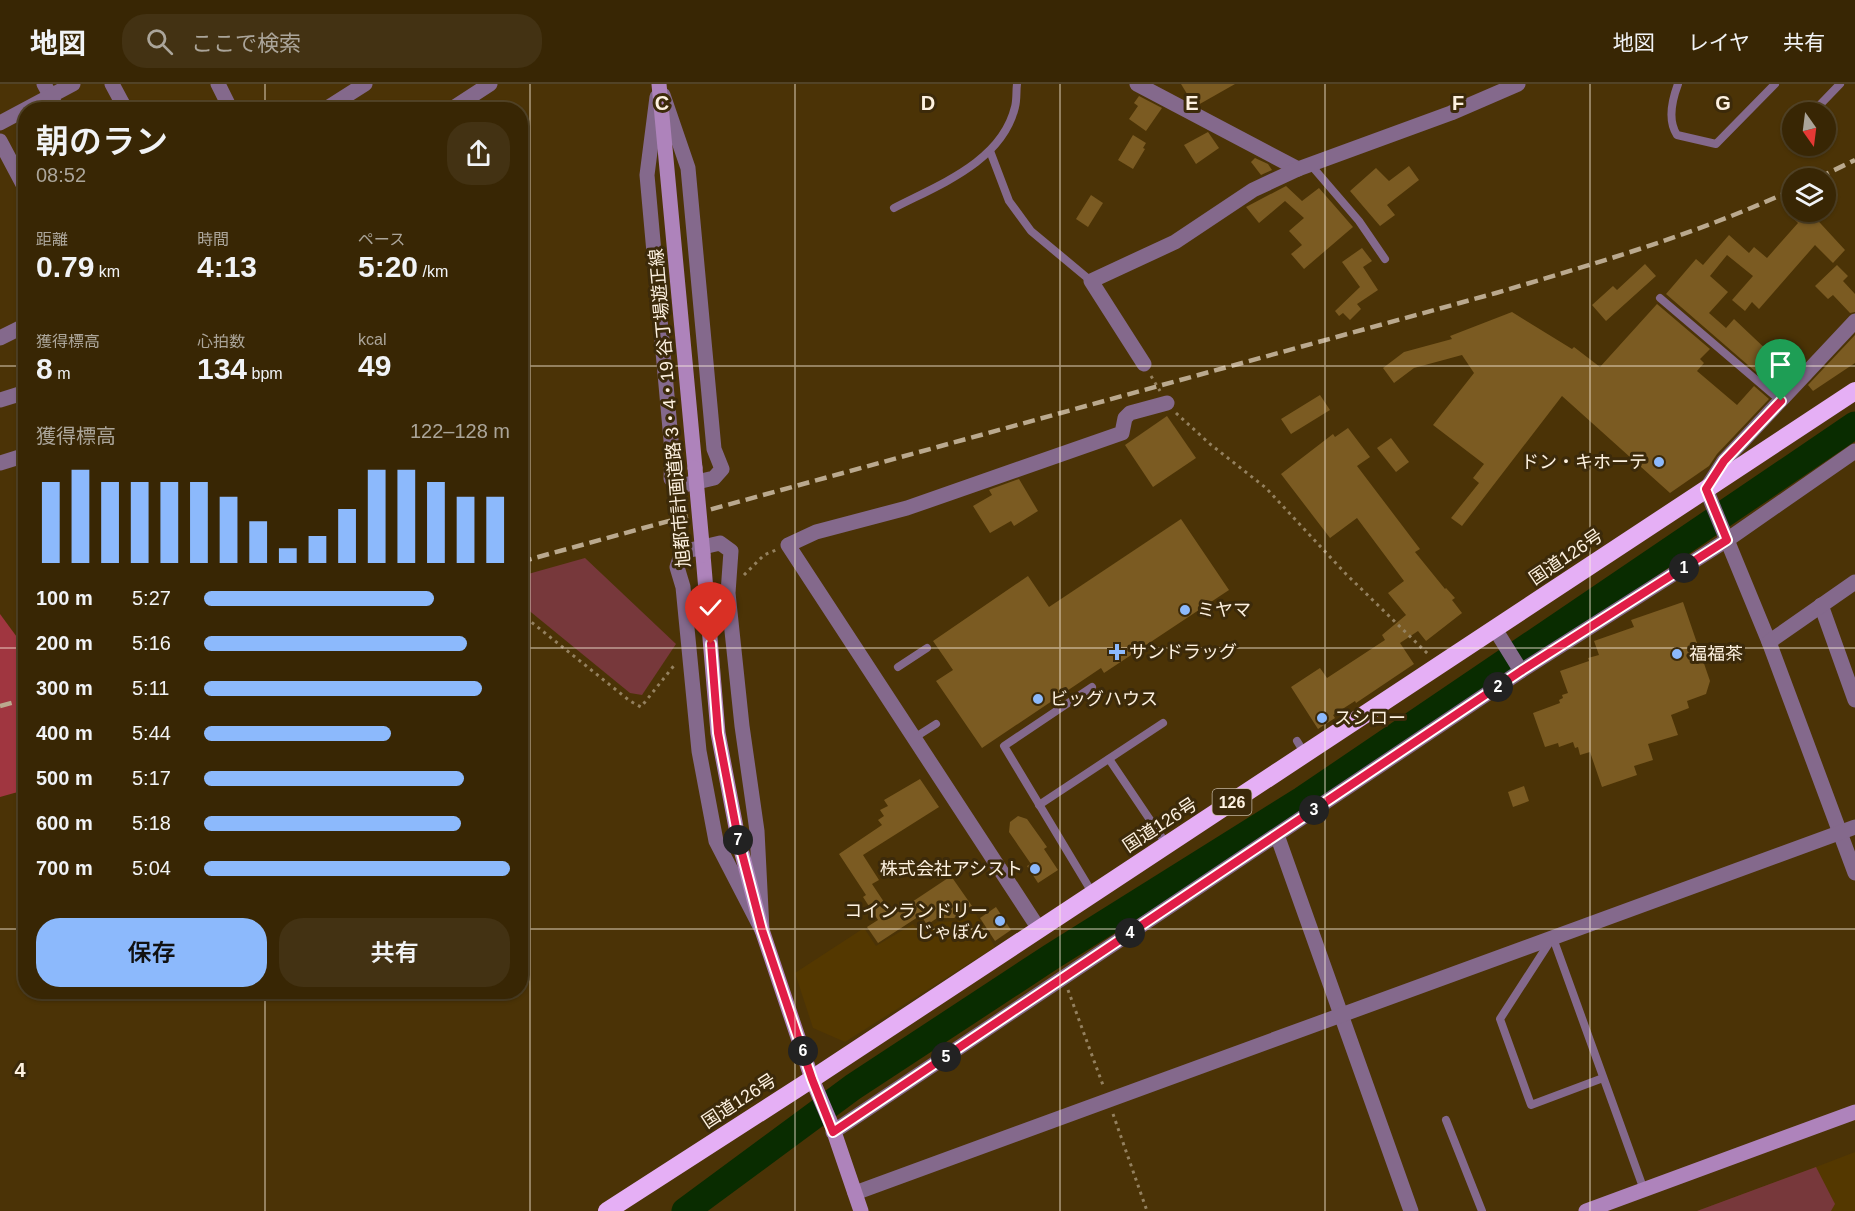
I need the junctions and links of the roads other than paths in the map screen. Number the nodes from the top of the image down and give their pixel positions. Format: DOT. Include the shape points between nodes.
graph roads {
  1 [pos="74,84"];
  2 [pos="112,84"];
  3 [pos="365,84"];
  4 [pos="489,84"];
  5 [pos="659,84"];
  6 [pos="1017,84"];
  7 [pos="1137,84"];
  8 [pos="1518,84"];
  9 [pos="1678,84"];
  10 [pos="1775,84"];
  11 [pos="1840,84"];
  12 [pos="222,85"];
  13 [pos="51,96"];
  14 [pos="122,102"];
  15 [pos="228,102"];
  16 [pos="337,102"];
  17 [pos="462,102"];
  18 [pos="1823,102"];
  19 [pos="18,113"];
  20 [pos="0,123"];
  21 [pos="0,141"];
  22 [pos="990,151"];
  23 [pos="1304,166"];
  24 [pos="18,175"];
  25 [pos="894,208"];
  26 [pos="1385,259"];
  27 [pos="1091,281"];
  28 [pos="1660,297"];
  29 [pos="1855,321"];
  30 [pos="18,329"];
  31 [pos="0,338"];
  32 [pos="1144,364"];
  33 [pos="1855,391"];
  34 [pos="18,394"];
  35 [pos="0,400"];
  36 [pos="1781,401"];
  37 [pos="1167,403"];
  38 [pos="1855,451"];
  39 [pos="18,458"];
  40 [pos="0,464"];
  41 [pos="1709,497"];
  42 [pos="1727,540"];
  43 [pos="1855,582"];
  44 [pos="1821,605"];
  45 [pos="1495,629"];
  46 [pos="1769,642"];
  47 [pos="927,648"];
  48 [pos="898,667"];
  49 [pos="1521,671"];
  50 [pos="1092,687"];
  51 [pos="1855,700"];
  52 [pos="1163,723"];
  53 [pos="936,724"];
  54 [pos="914,738"];
  55 [pos="1109,759"];
  56 [pos="1039,805"];
  57 [pos="1855,827"];
  58 [pos="1840,833"];
  59 [pos="1277,835"];
  60 [pos="1167,845"];
  61 [pos="1855,873"];
  62 [pos="1093,894"];
  63 [pos="1039,929"];
  64 [pos="762,930"];
  65 [pos="1552,938"];
  66 [pos="1342,1015"];
  67 [pos="1603,1078"];
  68 [pos="812,1079"];
  69 [pos="1855,1112"];
  70 [pos="1446,1120"];
  71 [pos="832,1129"];
  72 [pos="1644,1190"];
  73 [pos="855,1193"];
  74 [pos="607,1211"];
  75 [pos="861,1211"];
  76 [pos="1411,1211"];
  77 [pos="1482,1211"];
  78 [pos="1586,1211"];
  1 -- 13 [label="street"];
  2 -- 14 [label="street"];
  3 -- 16 [label="street"];
  4 -- 17 [label="street"];
  5 -- 5 [label="street" via="688,168 714,449 722,469 714,478 680,486 670,479 672,451 647,175"];
  5 -- 64 [label="street, 旭都市計画道路 3・4・19 谷丁場遊正線, bridge" via="718,733 738,838"];
  6 -- 22 [label="lane" via="1015,108"];
  7 -- 23 [label="street"];
  8 -- 23 [label="street"];
  9 -- 10 [label="lane" via="1670,119 1677,135 1716,144"];
  11 -- 18 [label="lane"];
  12 -- 15 [label="street"];
  19 -- 20 [label="street"];
  21 -- 24 [label="street"];
  22 -- 25 [label="lane" via="968,168"];
  22 -- 27 [label="lane" via="1009,201 1031,231"];
  23 -- 26 [label="lane" via="1359,221"];
  23 -- 27 [label="street" via="1253,190 1175,242"];
  27 -- 32 [label="street"];
  28 -- 36 [label="lane"];
  29 -- 36 [label="street"];
  30 -- 31 [label="street"];
  33 -- 41 [label="highway, 国道126号 / 126"];
  34 -- 35 [label="street"];
  36 -- 41 [label="street" via="1724,461"];
  37 -- 54 [label="street" via="1130,412 1122,432 908,508 816,532 788,545"];
  38 -- 42 [label="street"];
  39 -- 40 [label="street"];
  41 -- 42 [label="street"];
  41 -- 45 [label="highway, 国道126号 / 126"];
  42 -- 46 [label="street"];
  42 -- 49 [label="street"];
  43 -- 44 [label="street"];
  44 -- 46 [label="street"];
  44 -- 51 [label="street"];
  45 -- 49 [label="street"];
  45 -- 60 [label="highway, 国道126号 / 126" via="1440,666 1301,747"];
  46 -- 58 [label="street"];
  47 -- 48 [label="lane"];
  49 -- 59 [label="street"];
  50 -- 56 [label="lane" via="1004,746"];
  52 -- 55 [label="lane"];
  53 -- 54 [label="lane"];
  54 -- 63 [label="street"];
  55 -- 56 [label="lane"];
  55 -- 60 [label="lane"];
  56 -- 62 [label="lane"];
  57 -- 58 [label="street"];
  58 -- 61 [label="street"];
  58 -- 65 [label="street"];
  59 -- 66 [label="street"];
  59 -- 71 [label="street"];
  60 -- 62 [label="highway, 国道126号 / 126"];
  62 -- 63 [label="highway, 国道126号 / 126"];
  63 -- 68 [label="highway, 国道126号 / 126"];
  64 -- 64 [label="street" via="716,841 699,751 690,640 677,567 682,552 720,543 731,551 728,593 757,831"];
  64 -- 68 [label="street, 旭都市計画道路 3・4・19 谷丁場遊正線"];
  65 -- 66 [label="street"];
  65 -- 67 [label="lane"];
  65 -- 67 [label="lane" via="1500,1019 1531,1105"];
  66 -- 73 [label="street"];
  66 -- 76 [label="street"];
  67 -- 72 [label="lane"];
  68 -- 71 [label="street, 旭都市計画道路 3・4・19 谷丁場遊正線"];
  68 -- 74 [label="highway, 国道126号 / 126"];
  69 -- 72 [label="street"];
  70 -- 77 [label="lane"];
  71 -- 73 [label="street, 旭都市計画道路 3・4・19 谷丁場遊正線"];
  72 -- 78 [label="street"];
  73 -- 75 [label="street, 旭都市計画道路 3・4・19 谷丁場遊正線"];
}
